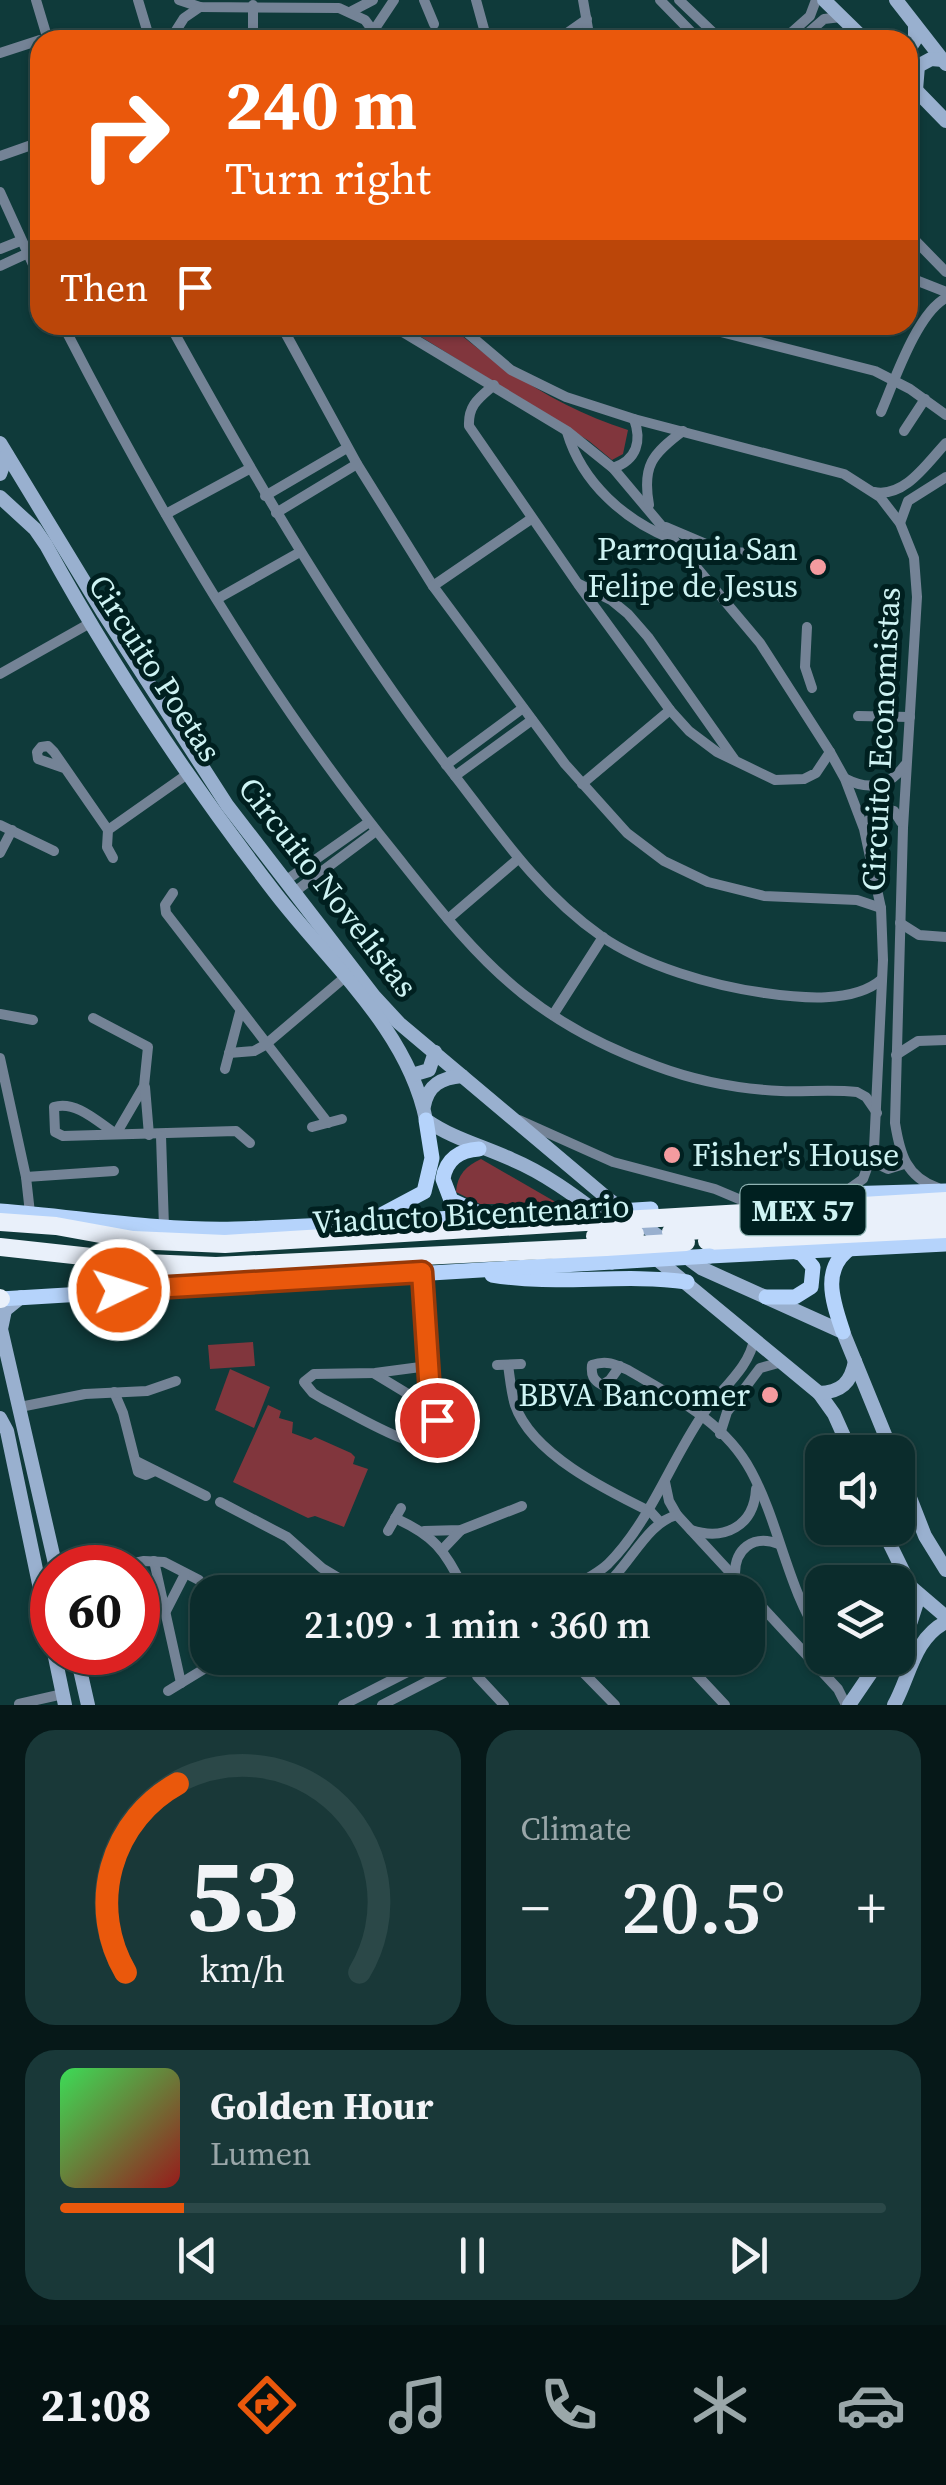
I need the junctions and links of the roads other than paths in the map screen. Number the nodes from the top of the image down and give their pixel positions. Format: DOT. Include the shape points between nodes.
graph roads {
  1 [pos="36,0"];
  2 [pos="138,0"];
  3 [pos="179,0"];
  4 [pos="373,0"];
  5 [pos="394,0"];
  6 [pos="424,0"];
  7 [pos="476,0"];
  8 [pos="583,0"];
  9 [pos="660,0"];
  10 [pos="679,0"];
  11 [pos="816,0"];
  12 [pos="824,0"];
  13 [pos="896,0"];
  14 [pos="905,0"];
  15 [pos="329,3"];
  16 [pos="254,6"];
  17 [pos="200,7"];
  18 [pos="352,12"];
  19 [pos="842,17"];
  20 [pos="587,19"];
  21 [pos="913,21"];
  22 [pos="434,24"];
  23 [pos="41,30"];
  24 [pos="147,30"];
  25 [pos="176,30"];
  26 [pos="254,30"];
  27 [pos="372,30"];
  28 [pos="379,30"];
  29 [pos="484,30"];
  30 [pos="571,30"];
  31 [pos="589,30"];
  32 [pos="689,30"];
  33 [pos="710,30"];
  34 [pos="794,30"];
  35 [pos="811,30"];
  36 [pos="856,30"];
  37 [pos="915,30"];
  38 [pos="30,44"];
  39 [pos="0,52"];
  40 [pos="944,62"];
  41 [pos="918,66"];
  42 [pos="918,92"];
  43 [pos="946,121"];
  44 [pos="30,146"];
  45 [pos="0,156"];
  46 [pos="0,192"];
  47 [pos="20,241"];
  48 [pos="918,247"];
  49 [pos="0,249"];
  50 [pos="26,254"];
  51 [pos="30,261"];
  52 [pos="0,266"];
  53 [pos="946,272"];
  54 [pos="918,281"];
  55 [pos="946,295"];
  56 [pos="68,335"];
  57 [pos="175,335"];
  58 [pos="286,335"];
  59 [pos="410,335"];
  60 [pos="469,335"];
  61 [pos="735,335"];
  62 [pos="895,380"];
  63 [pos="494,385"];
  64 [pos="925,400"];
  65 [pos="881,412"];
  66 [pos="945,412"];
  67 [pos="634,418"];
  68 [pos="904,430"];
  69 [pos="683,431"];
  70 [pos="567,432"];
  71 [pos="946,443"];
  72 [pos="348,448"];
  73 [pos="3,449"];
  74 [pos="356,464"];
  75 [pos="613,468"];
  76 [pos="249,469"];
  77 [pos="0,474"];
  78 [pos="946,477"];
  79 [pos="23,481"];
  80 [pos="873,491"];
  81 [pos="265,496"];
  82 [pos="0,497"];
  83 [pos="14,508"];
  84 [pos="650,508"];
  85 [pos="166,514"];
  86 [pos="276,514"];
  87 [pos="531,519"];
  88 [pos="900,523"];
  89 [pos="665,526"];
  90 [pos="676,541"];
  91 [pos="711,548"];
  92 [pos="300,552"];
  93 [pos="760,553"];
  94 [pos="699,570"];
  95 [pos="578,584"];
  96 [pos="434,586"];
  97 [pos="217,599"];
  98 [pos="92,622"];
  99 [pos="807,627"];
  100 [pos="805,667"];
  101 [pos="0,674"];
  102 [pos="781,674"];
  103 [pos="812,688"];
  104 [pos="523,708"];
  105 [pos="670,710"];
  106 [pos="858,716"];
  107 [pos="910,716"];
  108 [pos="532,720"];
  109 [pos="48,746"];
  110 [pos="830,752"];
  111 [pos="734,760"];
  112 [pos="907,761"];
  113 [pos="446,765"];
  114 [pos="189,772"];
  115 [pos="455,776"];
  116 [pos="845,779"];
  117 [pos="582,784"];
  118 [pos="0,825"];
  119 [pos="373,826"];
  120 [pos="902,828"];
  121 [pos="864,829"];
  122 [pos="12,830"];
  123 [pos="107,834"];
  124 [pos="54,850"];
  125 [pos="0,853"];
  126 [pos="113,858"];
  127 [pos="518,859"];
  128 [pos="289,887"];
  129 [pos="172,893"];
  130 [pos="881,908"];
  131 [pos="448,919"];
  132 [pos="900,923"];
  133 [pos="603,937"];
  134 [pos="946,938"];
  135 [pos="344,978"];
  136 [pos="882,978"];
  137 [pos="240,1012"];
  138 [pos="0,1014"];
  139 [pos="553,1015"];
  140 [pos="93,1018"];
  141 [pos="33,1020"];
  142 [pos="946,1040"];
  143 [pos="265,1045"];
  144 [pos="434,1052"];
  145 [pos="229,1053"];
  146 [pos="896,1055"];
  147 [pos="0,1058"];
  148 [pos="225,1069"];
  149 [pos="412,1075"];
  150 [pos="462,1076"];
  151 [pos="144,1086"];
  152 [pos="425,1113"];
  153 [pos="877,1113"];
  154 [pos="512,1116"];
  155 [pos="342,1119"];
  156 [pos="328,1123"];
  157 [pos="312,1127"];
  158 [pos="116,1134"];
  159 [pos="155,1135"];
  160 [pos="250,1142"];
  161 [pos="480,1149"];
  162 [pos="872,1161"];
  163 [pos="904,1164"];
  164 [pos="114,1170"];
  165 [pos="26,1177"];
  166 [pos="946,1190"];
  167 [pos="841,1194"];
  168 [pos="946,1202"];
  169 [pos="753,1204"];
  170 [pos="0,1211"];
  171 [pos="30,1213"];
  172 [pos="494,1215"];
  173 [pos="946,1216"];
  174 [pos="370,1220"];
  175 [pos="0,1222"];
  176 [pos="667,1225"];
  177 [pos="164,1227"];
  178 [pos="946,1229"];
  179 [pos="0,1236"];
  180 [pos="594,1236"];
  181 [pos="946,1244"];
  182 [pos="852,1246"];
  183 [pos="0,1247"];
  184 [pos="790,1250"];
  185 [pos="306,1263"];
  186 [pos="464,1270"];
  187 [pos="422,1272"];
  188 [pos="687,1282"];
  189 [pos="151,1288"];
  190 [pos="21,1297"];
  191 [pos="766,1297"];
  192 [pos="0,1299"];
  193 [pos="843,1332"];
  194 [pos="754,1338"];
  195 [pos="855,1359"];
  196 [pos="782,1362"];
  197 [pos="509,1365"];
  198 [pos="428,1366"];
  199 [pos="620,1366"];
  200 [pos="375,1373"];
  201 [pos="176,1381"];
  202 [pos="15,1384"];
  203 [pos="114,1392"];
  204 [pos="134,1392"];
  205 [pos="819,1393"];
  206 [pos="430,1394"];
  207 [pos="0,1396"];
  208 [pos="20,1407"];
  209 [pos="460,1407"];
  210 [pos="123,1413"];
  211 [pos="703,1414"];
  212 [pos="437,1420"];
  213 [pos="3,1425"];
  214 [pos="24,1426"];
  215 [pos="720,1434"];
  216 [pos="844,1435"];
  217 [pos="885,1435"];
  218 [pos="686,1443"];
  219 [pos="425,1447"];
  220 [pos="136,1462"];
  221 [pos="155,1471"];
  222 [pos="665,1480"];
  223 [pos="756,1483"];
  224 [pos="206,1496"];
  225 [pos="220,1502"];
  226 [pos="522,1506"];
  227 [pos="646,1510"];
  228 [pos="676,1515"];
  229 [pos="915,1515"];
  230 [pos="660,1522"];
  231 [pos="461,1530"];
  232 [pos="691,1530"];
  233 [pos="388,1531"];
  234 [pos="424,1532"];
  235 [pos="779,1544"];
  236 [pos="51,1545"];
  237 [pos="890,1545"];
  238 [pos="30,1546"];
  239 [pos="442,1550"];
  240 [pos="160,1562"];
  241 [pos="946,1570"];
  242 [pos="185,1574"];
  243 [pos="331,1575"];
  244 [pos="456,1575"];
  245 [pos="590,1575"];
  246 [pos="623,1575"];
  247 [pos="732,1575"];
  248 [pos="735,1575"];
  249 [pos="190,1576"];
  250 [pos="160,1586"];
  251 [pos="919,1596"];
  252 [pos="765,1610"];
  253 [pos="805,1611"];
  254 [pos="915,1611"];
  255 [pos="166,1612"];
  256 [pos="946,1620"];
  257 [pos="58,1675"];
  258 [pos="81,1675"];
  259 [pos="195,1675"];
  260 [pos="392,1675"];
  261 [pos="441,1675"];
  262 [pos="477,1675"];
  263 [pos="586,1675"];
  264 [pos="697,1675"];
  265 [pos="869,1675"];
  266 [pos="907,1676"];
  267 [pos="181,1683"];
  268 [pos="168,1691"];
  269 [pos="64,1700"];
  270 [pos="901,1701"];
  271 [pos="19,1704"];
  272 [pos="88,1705"];
  273 [pos="343,1705"];
  274 [pos="385,1705"];
  275 [pos="504,1705"];
  276 [pos="615,1705"];
  277 [pos="724,1705"];
  278 [pos="848,1705"];
  1 -- 23 [label="street"];
  2 -- 24 [label="street"];
  3 -- 17 [label="street"];
  4 -- 18 [label="street"];
  5 -- 28 [label="street"];
  6 -- 22 [label="street"];
  7 -- 29 [label="street"];
  8 -- 20 [label="street"];
  9 -- 32 [label="street"];
  10 -- 33 [label="street"];
  11 -- 34 [label="street"];
  12 -- 19 [label="main road"];
  13 -- 21 [label="main road"];
  14 -- 21 [label="street"];
  15 -- 16 [label="street"];
  15 -- 18 [label="street"];
  16 -- 17 [label="street"];
  16 -- 26 [label="street"];
  17 -- 25 [label="street"];
  18 -- 27 [label="street"];
  19 -- 35 [label="street" via="824,19"];
  19 -- 36 [label="main road"];
  20 -- 30 [label="street"];
  20 -- 31 [label="street"];
  21 -- 37 [label="main road"];
  21 -- 40 [label="main road"];
  38 -- 39 [label="street"];
  40 -- 41 [label="main road"];
  42 -- 43 [label="main road"];
  44 -- 45 [label="street"];
  46 -- 47 [label="street"];
  47 -- 49 [label="street"];
  47 -- 50 [label="street"];
  48 -- 53 [label="street"];
  50 -- 51 [label="street"];
  50 -- 52 [label="street"];
  54 -- 55 [label="street"];
  55 -- 62 [label="street" via="932,308"];
  56 -- 85 [label="street"];
  57 -- 76 [label="street"];
  58 -- 72 [label="street"];
  59 -- 63 [label="street"];
  60 -- 67 [label="street, Circuito Economistas" via="538,385"];
  61 -- 62 [label="street"];
  62 -- 64 [label="street"];
  62 -- 65 [label="street"];
  63 -- 70 [label="street"];
  63 -- 87 [label="street" via="474,403 469,426"];
  64 -- 66 [label="street"];
  64 -- 68 [label="street"];
  67 -- 69 [label="street, Circuito Economistas"];
  67 -- 75 [label="street" via="634,453"];
  69 -- 80 [label="street, Circuito Economistas" via="825,466"];
  69 -- 84 [label="street" via="651,461 645,483"];
  70 -- 75 [label="street"];
  70 -- 90 [label="street" via="591,482 638,523"];
  71 -- 80 [label="street" via="899,490"];
  72 -- 74 [label="street"];
  72 -- 81 [label="street"];
  73 -- 77 [label="main road"];
  73 -- 79 [label="main road, Circuito Novelistas"];
  74 -- 86 [label="street"];
  74 -- 96 [label="street"];
  75 -- 84 [label="street"];
  76 -- 81 [label="street"];
  76 -- 85 [label="street"];
  78 -- 88 [label="street" via="908,501"];
  79 -- 83 [label="main road" via="11,491"];
  79 -- 128 [label="main road, Circuito Novelistas" via="208,776"];
  80 -- 88 [label="street, Circuito Economistas"];
  81 -- 86 [label="street"];
  82 -- 83 [label="main road, Circuito Poetas"];
  83 -- 98 [label="main road, Circuito Poetas" via="46,545"];
  84 -- 89 [label="street"];
  85 -- 97 [label="street"];
  86 -- 92 [label="street"];
  87 -- 95 [label="street"];
  87 -- 96 [label="street"];
  88 -- 107 [label="street, Circuito Economistas" via="916,582"];
  89 -- 90 [label="street"];
  89 -- 91 [label="street"];
  90 -- 94 [label="street"];
  91 -- 93 [label="street"];
  91 -- 94 [label="street"];
  92 -- 97 [label="street"];
  92 -- 113 [label="street"];
  94 -- 102 [label="street"];
  95 -- 105 [label="street"];
  95 -- 111 [label="street" via="628,614"];
  96 -- 104 [label="street"];
  97 -- 119 [label="street"];
  98 -- 101 [label="street"];
  98 -- 114 [label="main road, Circuito Poetas"];
  99 -- 100 [label="street"];
  100 -- 102 [label="street"];
  100 -- 103 [label="street"];
  102 -- 110 [label="street"];
  104 -- 108 [label="street"];
  104 -- 113 [label="street"];
  105 -- 111 [label="street" via="705,744"];
  105 -- 117 [label="street"];
  106 -- 107 [label="street"];
  107 -- 112 [label="street, Circuito Economistas"];
  108 -- 115 [label="street"];
  108 -- 117 [label="street"];
  109 -- 123 [label="street" via="38,758 64,768"];
  110 -- 111 [label="street" via="816,772 791,781"];
  110 -- 116 [label="street"];
  112 -- 116 [label="street" via="881,784"];
  112 -- 120 [label="street, Circuito Economistas"];
  113 -- 115 [label="street"];
  114 -- 123 [label="street"];
  114 -- 135 [label="main road, Circuito Poetas"];
  115 -- 127 [label="street"];
  116 -- 121 [label="street"];
  117 -- 130 [label="street" via="644,848 708,882 764,896 858,900"];
  118 -- 122 [label="street"];
  119 -- 128 [label="street"];
  119 -- 131 [label="street"];
  120 -- 121 [label="street" via="897,813 887,809"];
  120 -- 132 [label="street, Circuito Economistas"];
  121 -- 130 [label="street"];
  122 -- 124 [label="street"];
  122 -- 125 [label="street"];
  123 -- 126 [label="street"];
  127 -- 131 [label="street"];
  127 -- 133 [label="street"];
  128 -- 144 [label="main road, Circuito Novelistas" via="374,996"];
  129 -- 137 [label="street" via="166,912"];
  130 -- 136 [label="street"];
  131 -- 139 [label="street" via="496,970"];
  132 -- 134 [label="street" via="919,935"];
  132 -- 146 [label="street, Circuito Economistas"];
  133 -- 136 [label="street" via="700,979 768,994 849,994"];
  133 -- 139 [label="street"];
  135 -- 143 [label="street"];
  135 -- 149 [label="main road, Circuito Poetas" via="388,1032"];
  136 -- 153 [label="street"];
  137 -- 143 [label="street"];
  137 -- 145 [label="street"];
  138 -- 141 [label="street"];
  139 -- 153 [label="street" via="655,1066 704,1081 856,1092"];
  140 -- 151 [label="street" via="148,1048"];
  142 -- 146 [label="street" via="918,1041"];
  143 -- 145 [label="street"];
  143 -- 156 [label="street"];
  144 -- 149 [label="main road" via="429,1070"];
  144 -- 150 [label="main road, Circuito Novelistas"];
  145 -- 148 [label="street"];
  146 -- 163 [label="street, Circuito Economistas" via="895,1123"];
  147 -- 165 [label="street"];
  149 -- 152 [label="main road, Circuito Poetas"];
  150 -- 152 [label="main road" via="435,1084"];
  150 -- 154 [label="main road, Circuito Novelistas"];
  151 -- 158 [label="street"];
  151 -- 159 [label="street"];
  152 -- 161 [label="main road"];
  152 -- 174 [label="main road" via="432,1158 424,1192"];
  153 -- 162 [label="street"];
  154 -- 169 [label="street, Circuito Novelistas" via="613,1162"];
  154 -- 191 [label="main road" via="701,1268"];
  155 -- 156 [label="street"];
  156 -- 157 [label="street"];
  158 -- 158 [label="street" via="62,1136 55,1132 54,1107 73,1106"];
  158 -- 159 [label="street"];
  159 -- 160 [label="street" via="236,1131"];
  159 -- 177 [label="street"];
  161 -- 172 [label="main road" via="453,1158 444,1186 458,1206"];
  161 -- 188 [label="main road" via="575,1196"];
  162 -- 163 [label="street" via="888,1169"];
  162 -- 167 [label="street" via="863,1179"];
  163 -- 166 [label="street"];
  164 -- 165 [label="street"];
  165 -- 171 [label="street"];
  166 -- 167 [label="main road"];
  167 -- 169 [label="main road"];
  168 -- 176 [label="highway, MEX 57"];
  169 -- 176 [label="main road"];
  170 -- 171 [label="main road"];
  171 -- 177 [label="main road"];
  172 -- 174 [label="main road"];
  172 -- 180 [label="main road"];
  173 -- 176 [label="highway, Viaducto Bicentenario"];
  174 -- 177 [label="main road"];
  175 -- 180 [label="highway, MEX 57" via="225,1244"];
  176 -- 178 [label="highway, MEX 57"];
  176 -- 180 [label="highway, MEX 57, bridge"];
  176 -- 180 [label="highway, MEX 57, bridge"];
  179 -- 180 [label="highway, Viaducto Bicentenario" via="218,1257"];
  180 -- 184 [label="main road, bridge" via="710,1256"];
  180 -- 185 [label="highway, MEX 57"];
  180 -- 186 [label="main road"];
  181 -- 182 [label="main road"];
  182 -- 184 [label="main road"];
  182 -- 193 [label="main road" via="831,1279"];
  183 -- 185 [label="highway, MEX 57" via="146,1263"];
  184 -- 191 [label="main road" via="810,1260 810,1287 795,1296"];
  185 -- 189 [label="highway" via="187,1276"];
  186 -- 187 [label="main road"];
  186 -- 188 [label="main road" via="512,1278"];
  187 -- 189 [label="main road"];
  187 -- 198 [label="street"];
  188 -- 194 [label="main road"];
  189 -- 190 [label="main road"];
  190 -- 192 [label="main road"];
  190 -- 202 [label="main road" via="1,1321"];
  191 -- 193 [label="main road"];
  193 -- 195 [label="main road"];
  194 -- 196 [label="main road"];
  194 -- 211 [label="street" via="749,1356"];
  195 -- 205 [label="main road" via="847,1383"];
  195 -- 217 [label="main road"];
  196 -- 205 [label="main road"];
  196 -- 215 [label="street" via="760,1368 726,1412"];
  197 -- 227 [label="street" via="516,1406 534,1436"];
  198 -- 200 [label="street"];
  198 -- 206 [label="street"];
  199 -- 199 [label="street" via="610,1380 595,1381 592,1365"];
  199 -- 211 [label="street"];
  200 -- 206 [label="street" via="408,1394"];
  200 -- 219 [label="street" via="314,1374 304,1382 313,1394"];
  201 -- 204 [label="street"];
  202 -- 207 [label="main road"];
  202 -- 208 [label="main road"];
  203 -- 204 [label="street"];
  203 -- 208 [label="street"];
  203 -- 210 [label="street"];
  204 -- 210 [label="street"];
  205 -- 216 [label="main road"];
  206 -- 212 [label="street"];
  208 -- 214 [label="main road"];
  209 -- 212 [label="street"];
  210 -- 220 [label="street"];
  211 -- 215 [label="street"];
  211 -- 218 [label="street"];
  212 -- 219 [label="street"];
  212 -- 219 [label="street" via="454,1449"];
  213 -- 214 [label="main road"];
  213 -- 238 [label="main road"];
  214 -- 236 [label="main road"];
  215 -- 218 [label="street" via="704,1433"];
  215 -- 223 [label="street"];
  218 -- 222 [label="street"];
  220 -- 221 [label="street"];
  220 -- 221 [label="street" via="141,1475"];
  221 -- 224 [label="street"];
  222 -- 227 [label="street"];
  222 -- 228 [label="street"];
  223 -- 232 [label="street" via="752,1510 736,1528 717,1535"];
  223 -- 235 [label="street"];
  225 -- 243 [label="street" via="287,1536"];
  226 -- 231 [label="street"];
  227 -- 230 [label="street"];
  227 -- 245 [label="street" via="608,1564"];
  228 -- 230 [label="street"];
  228 -- 232 [label="street"];
  229 -- 241 [label="main road"];
  230 -- 246 [label="street"];
  231 -- 234 [label="street"];
  231 -- 239 [label="street"];
  232 -- 247 [label="street"];
  233 -- 234 [label="street" via="398,1513"];
  234 -- 239 [label="street"];
  235 -- 248 [label="street" via="748,1544"];
  235 -- 253 [label="street"];
  237 -- 251 [label="main road"];
  239 -- 244 [label="street"];
  240 -- 242 [label="street"];
  242 -- 249 [label="street"];
  242 -- 255 [label="street"];
  250 -- 255 [label="street"];
  251 -- 254 [label="main road"];
  251 -- 256 [label="main road"];
  252 -- 278 [label="street"];
  255 -- 267 [label="street"];
  256 -- 266 [label="main road" via="928,1635"];
  257 -- 269 [label="main road"];
  258 -- 272 [label="main road"];
  259 -- 267 [label="street"];
  260 -- 273 [label="street"];
  261 -- 274 [label="street"];
  262 -- 275 [label="street"];
  263 -- 276 [label="street"];
  264 -- 277 [label="street"];
  265 -- 278 [label="main road"];
  266 -- 270 [label="main road"];
  267 -- 268 [label="street"];
  269 -- 271 [label="street"];
}
